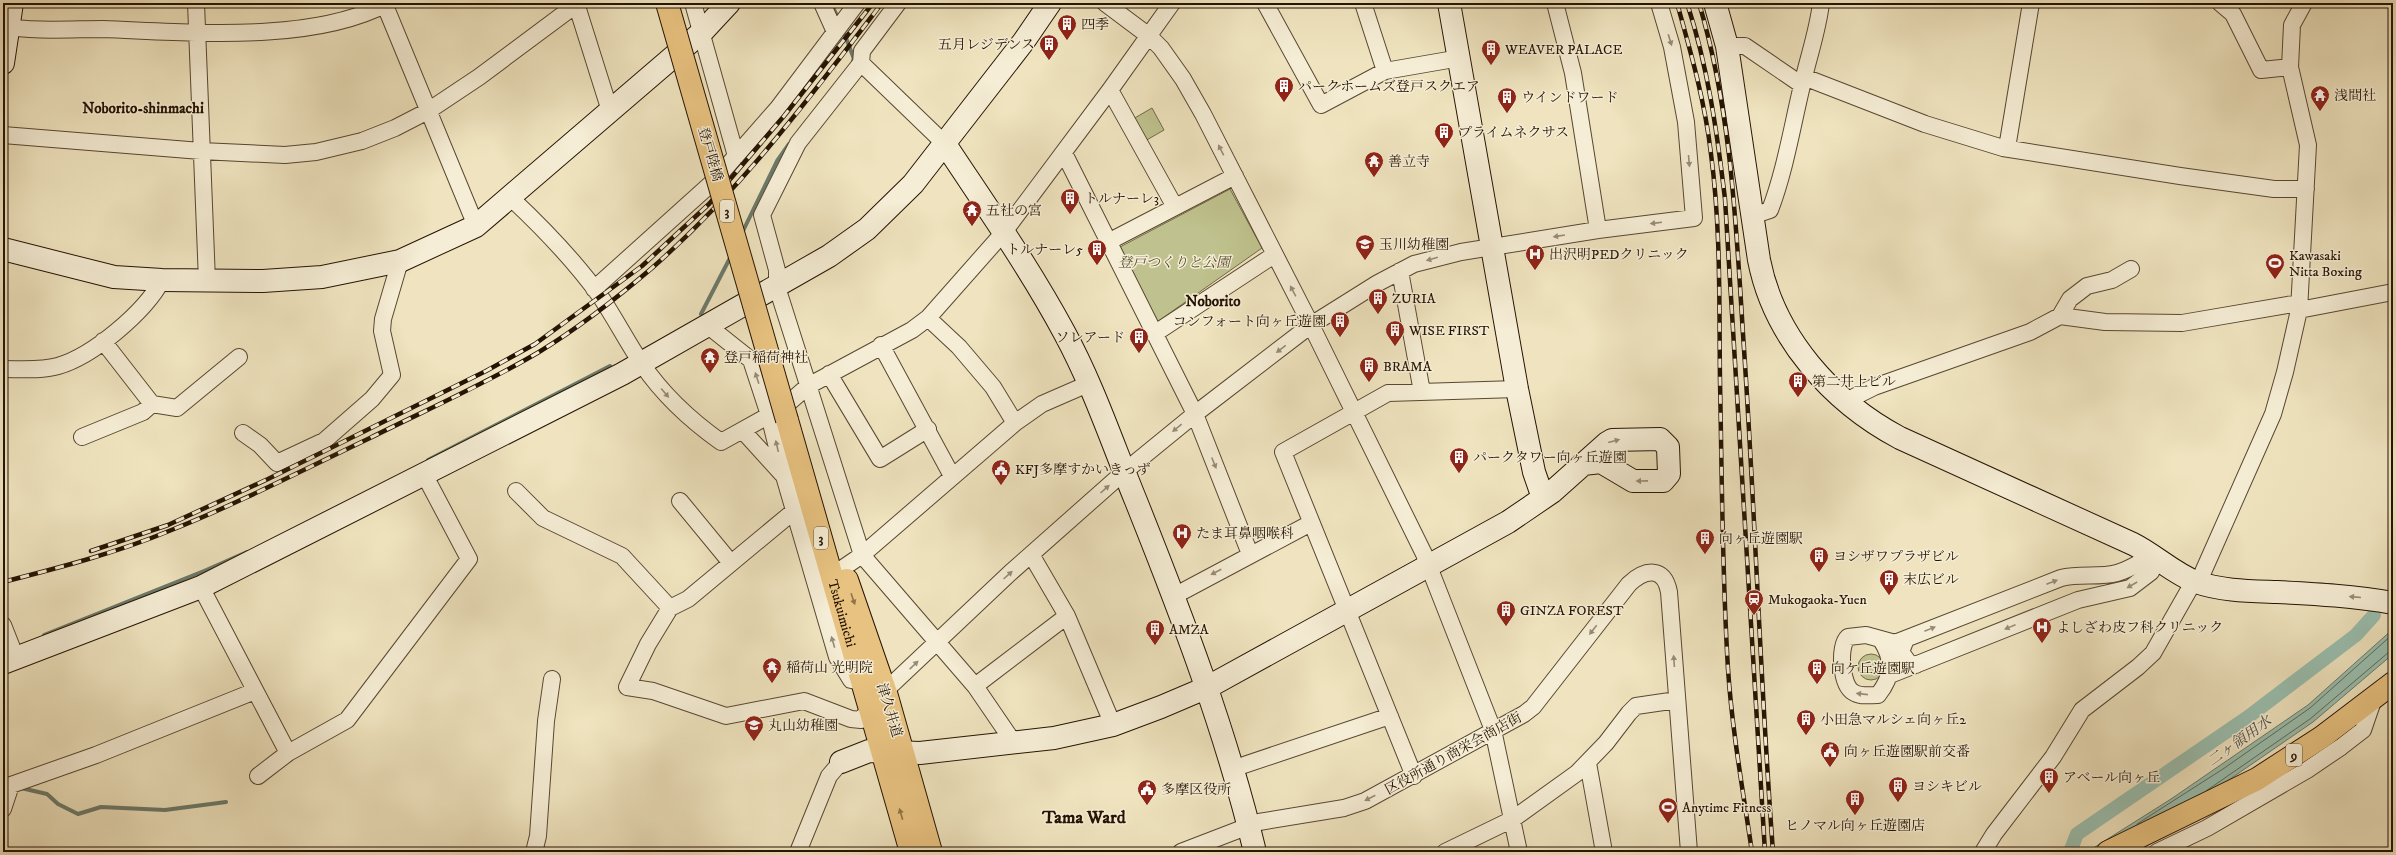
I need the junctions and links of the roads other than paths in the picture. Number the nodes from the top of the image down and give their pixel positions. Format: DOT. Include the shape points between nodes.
graph roads {
  1 [pos="12,3"];
  2 [pos="196,3"];
  3 [pos="663,3"];
  4 [pos="667,3"];
  5 [pos="693,3"];
  6 [pos="729,3"];
  7 [pos="822,3"];
  8 [pos="858,3"];
  9 [pos="898,3"];
  10 [pos="1050,3"];
  11 [pos="1105,3"];
  12 [pos="1172,3"];
  13 [pos="1265,3"];
  14 [pos="1363,3"];
  15 [pos="1449,3"];
  16 [pos="1555,3"];
  17 [pos="1659,3"];
  18 [pos="1716,3"];
  19 [pos="1822,3"];
  20 [pos="2032,3"];
  21 [pos="2220,3"];
  22 [pos="2304,3"];
  23 [pos="385,4"];
  24 [pos="576,4"];
  25 [pos="6,26"];
  26 [pos="839,27"];
  27 [pos="198,32"];
  28 [pos="702,32"];
  29 [pos="1149,36"];
  30 [pos="1727,46"];
  31 [pos="678,52"];
  32 [pos="1460,58"];
  33 [pos="3,63"];
  34 [pos="861,63"];
  35 [pos="2290,67"];
  36 [pos="1385,71"];
  37 [pos="1803,81"];
  38 [pos="1110,90"];
  39 [pos="428,111"];
  40 [pos="610,111"];
  41 [pos="3,135"];
  42 [pos="945,144"];
  43 [pos="2007,148"];
  44 [pos="201,151"];
  45 [pos="1064,153"];
  46 [pos="736,156"];
  47 [pos="1235,176"];
  48 [pos="714,181"];
  49 [pos="2306,189"];
  50 [pos="511,198"];
  51 [pos="1175,207"];
  52 [pos="1752,216"];
  53 [pos="476,226"];
  54 [pos="1598,230"];
  55 [pos="1004,232"];
  56 [pos="1108,242"];
  57 [pos="1492,247"];
  58 [pos="3,248"];
  59 [pos="735,250"];
  60 [pos="1274,255"];
  61 [pos="400,261"];
  62 [pos="2131,269"];
  63 [pos="1400,271"];
  64 [pos="162,280"];
  65 [pos="207,281"];
  66 [pos="777,287"];
  67 [pos="594,289"];
  68 [pos="2393,292"];
  69 [pos="754,298"];
  70 [pos="2299,306"];
  71 [pos="2060,316"];
  72 [pos="928,318"];
  73 [pos="707,325"];
  74 [pos="1311,325"];
  75 [pos="1154,334"];
  76 [pos="103,341"];
  77 [pos="881,345"];
  78 [pos="239,357"];
  79 [pos="641,362"];
  80 [pos="3,369"];
  81 [pos="829,374"];
  82 [pos="1088,384"];
  83 [pos="808,386"];
  84 [pos="1517,388"];
  85 [pos="1422,392"];
  86 [pos="1846,401"];
  87 [pos="152,404"];
  88 [pos="1355,413"];
  89 [pos="1195,414"];
  90 [pos="778,418"];
  91 [pos="1015,423"];
  92 [pos="928,430"];
  93 [pos="743,431"];
  94 [pos="243,433"];
  95 [pos="82,437"];
  96 [pos="793,442"];
  97 [pos="1583,464"];
  98 [pos="1124,472"];
  99 [pos="424,474"];
  100 [pos="784,476"];
  101 [pos="952,476"];
  102 [pos="516,491"];
  103 [pos="1543,498"];
  104 [pos="680,501"];
  105 [pos="794,511"];
  106 [pos="1311,523"];
  107 [pos="1250,554"];
  108 [pos="862,555"];
  109 [pos="1032,556"];
  110 [pos="2158,558"];
  111 [pos="731,563"];
  112 [pos="1430,566"];
  113 [pos="843,568"];
  114 [pos="2198,576"];
  115 [pos="201,587"];
  116 [pos="2393,589"];
  117 [pos="1174,596"];
  118 [pos="2393,603"];
  119 [pos="670,608"];
  120 [pos="1348,611"];
  121 [pos="1067,616"];
  122 [pos="3,625"];
  123 [pos="1906,639"];
  124 [pos="1881,640"];
  125 [pos="938,641"];
  126 [pos="9,660"];
  127 [pos="1916,665"];
  128 [pos="1890,675"];
  129 [pos="552,679"];
  130 [pos="862,682"];
  131 [pos="2393,683"];
  132 [pos="975,686"];
  133 [pos="1208,687"];
  134 [pos="254,691"];
  135 [pos="885,691"];
  136 [pos="2374,698"];
  137 [pos="1677,700"];
  138 [pos="870,708"];
  139 [pos="1390,716"];
  140 [pos="1113,725"];
  141 [pos="1493,730"];
  142 [pos="1014,743"];
  143 [pos="882,751"];
  144 [pos="288,753"];
  145 [pos="904,753"];
  146 [pos="841,762"];
  147 [pos="1588,763"];
  148 [pos="1232,769"];
  149 [pos="258,776"];
  150 [pos="1414,776"];
  151 [pos="3,809"];
  152 [pos="1513,819"];
  153 [pos="1249,825"];
  154 [pos="534,852"];
  155 [pos="798,852"];
  156 [pos="911,852"];
  157 [pos="932,852"];
  158 [pos="1181,852"];
  159 [pos="1255,852"];
  160 [pos="1445,852"];
  161 [pos="1519,852"];
  162 [pos="1604,852"];
  163 [pos="1689,852"];
  164 [pos="1983,852"];
  165 [pos="2108,852"];
  166 [pos="2157,852"];
  1 -- 25 [label="street"];
  2 -- 27 [label="street"];
  3 -- 31 [label="street"];
  4 -- 90 [label="main road, 登戸陸橋 / 3, bridge"];
  5 -- 28 [label="street"];
  6 -- 28 [label="street"];
  7 -- 26 [label="street"];
  8 -- 26 [label="street"];
  9 -- 34 [label="street" via="862,51"];
  10 -- 42 [label="street"];
  11 -- 29 [label="street"];
  12 -- 29 [label="street"];
  13 -- 36 [label="street" via="1321,105"];
  14 -- 36 [label="street"];
  15 -- 32 [label="street"];
  16 -- 54 [label="street" via="1573,73"];
  17 -- 54 [label="street, one-way" via="1672,48 1686,122 1694,218"];
  18 -- 30 [label="street"];
  19 -- 37 [label="street"];
  20 -- 43 [label="street"];
  21 -- 35 [label="street" via="2233,14 2261,70"];
  22 -- 35 [label="street" via="2292,24"];
  23 -- 27 [label="street" via="343,21 291,30"];
  23 -- 39 [label="street"];
  24 -- 39 [label="street" via="480,77"];
  24 -- 40 [label="street"];
  25 -- 27 [label="street"];
  25 -- 33 [label="street"];
  26 -- 46 [label="street" via="778,108"];
  27 -- 44 [label="street"];
  28 -- 31 [label="street"];
  28 -- 46 [label="street"];
  29 -- 38 [label="street"];
  47 -- 29 [label="street, one-way" via="1183,79"];
  30 -- 37 [label="street" via="1745,46"];
  30 -- 52 [label="street"];
  31 -- 40 [label="street"];
  31 -- 48 [label="street"];
  32 -- 36 [label="street"];
  32 -- 57 [label="street"];
  34 -- 42 [label="street"];
  34 -- 66 [label="street" via="798,143 762,215 777,270"];
  35 -- 49 [label="street" via="2308,145"];
  37 -- 43 [label="street" via="1925,124"];
  37 -- 52 [label="street" via="1779,185 1770,210"];
  38 -- 45 [label="street"];
  38 -- 51 [label="street"];
  39 -- 44 [label="street" via="395,128 316,152 285,155"];
  39 -- 53 [label="street"];
  40 -- 50 [label="street"];
  41 -- 44 [label="street"];
  42 -- 55 [label="street"];
  42 -- 66 [label="street" via="913,184 866,228 829,256"];
  43 -- 49 [label="street" via="2188,178 2274,189"];
  44 -- 65 [label="street"];
  45 -- 55 [label="street"];
  45 -- 56 [label="street"];
  46 -- 48 [label="street"];
  47 -- 51 [label="street"];
  47 -- 60 [label="street"];
  48 -- 67 [label="street"];
  49 -- 70 [label="street"];
  50 -- 53 [label="street"];
  50 -- 67 [label="street" via="570,257"];
  51 -- 56 [label="street"];
  52 -- 86 [label="street" via="1761,272 1773,305 1806,358"];
  53 -- 61 [label="street"];
  54 -- 57 [label="street, one-way"];
  55 -- 72 [label="street"];
  55 -- 82 [label="street" via="1065,333"];
  56 -- 75 [label="street"];
  57 -- 63 [label="street, one-way" via="1443,256"];
  57 -- 84 [label="street"];
  58 -- 64 [label="street" via="114,277"];
  59 -- 69 [label="street" via="748,270"];
  74 -- 60 [label="street, one-way"];
  60 -- 75 [label="street"];
  61 -- 65 [label="street" via="322,276 263,281"];
  61 -- 94 [label="street" via="383,319 382,332 392,375 372,400 324,441 277,463 260,445"];
  62 -- 71 [label="street" via="2112,280 2087,286 2070,299"];
  63 -- 74 [label="street"];
  63 -- 85 [label="street"];
  64 -- 65 [label="street"];
  64 -- 76 [label="street" via="146,303"];
  66 -- 69 [label="street"];
  66 -- 83 [label="street"];
  67 -- 79 [label="street"];
  68 -- 70 [label="street"];
  69 -- 73 [label="street"];
  70 -- 71 [label="street" via="2182,323 2105,322"];
  70 -- 114 [label="street" via="2285,372 2272,414"];
  71 -- 86 [label="street" via="2030,332 1874,387"];
  72 -- 77 [label="street" via="912,330"];
  72 -- 91 [label="street" via="959,347 993,387"];
  73 -- 79 [label="street"];
  90 -- 73 [label="street, one-way" via="751,360"];
  74 -- 88 [label="street"];
  74 -- 89 [label="street, one-way"];
  75 -- 89 [label="street"];
  76 -- 80 [label="street" via="58,366 40,370"];
  76 -- 87 [label="street"];
  77 -- 81 [label="street"];
  77 -- 92 [label="street"];
  78 -- 87 [label="street" via="177,408"];
  79 -- 93 [label="street, one-way" via="672,401 695,424 721,442"];
  79 -- 99 [label="street"];
  81 -- 83 [label="street"];
  81 -- 92 [label="street" via="880,459"];
  82 -- 91 [label="street" via="1042,404"];
  82 -- 98 [label="street"];
  83 -- 90 [label="street" via="784,407"];
  83 -- 108 [label="street"];
  84 -- 85 [label="street"];
  84 -- 103 [label="street" via="1534,472"];
  85 -- 88 [label="street" via="1388,393"];
  86 -- 110 [label="street" via="1900,438 2133,544"];
  87 -- 95 [label="street" via="143,412"];
  88 -- 106 [label="street" via="1283,452"];
  88 -- 112 [label="street"];
  89 -- 98 [label="street, one-way"];
  89 -- 107 [label="street, one-way"];
  90 -- 93 [label="street"];
  90 -- 96 [label="main road, Tsukuimichi / 3"];
  100 -- 90 [label="street, one-way"];
  91 -- 101 [label="street"];
  92 -- 101 [label="street"];
  93 -- 100 [label="street"];
  96 -- 113 [label="main road, 津久井道 / 3"];
  96 -- 130 [label="main road, Tsukuimichi / 3"];
  97 -- 103 [label="street"];
  109 -- 98 [label="street, one-way"];
  98 -- 117 [label="street"];
  99 -- 115 [label="street"];
  99 -- 144 [label="street" via="469,559 347,720"];
  100 -- 105 [label="street"];
  101 -- 108 [label="street"];
  102 -- 119 [label="street" via="543,518 622,556"];
  103 -- 112 [label="street" via="1508,522"];
  104 -- 111 [label="street"];
  105 -- 111 [label="street"];
  130 -- 105 [label="street, one-way" via="851,680 838,657"];
  106 -- 107 [label="street"];
  106 -- 120 [label="street"];
  107 -- 117 [label="street, one-way"];
  108 -- 113 [label="street"];
  108 -- 125 [label="street"];
  109 -- 121 [label="street"];
  125 -- 109 [label="street, one-way"];
  110 -- 114 [label="street" via="2173,571"];
  123 -- 110 [label="street, one-way" via="2061,578 2117,573 2141,561"];
  110 -- 127 [label="street, one-way" via="2151,572 2130,588 2078,600"];
  111 -- 119 [label="street" via="688,599"];
  112 -- 120 [label="street"];
  112 -- 141 [label="street"];
  113 -- 135 [label="main road, 津久井道 / 3, one-way"];
  114 -- 116 [label="street" via="2324,580"];
  118 -- 114 [label="street, one-way" via="2320,594 2237,590"];
  114 -- 164 [label="street" via="2153,653 2082,710 2053,756"];
  115 -- 126 [label="street"];
  115 -- 134 [label="street"];
  117 -- 133 [label="street"];
  119 -- 138 [label="street" via="648,644 627,687 653,691 726,716 804,701 851,719 861,720"];
  120 -- 133 [label="street"];
  120 -- 139 [label="street"];
  121 -- 132 [label="street"];
  121 -- 140 [label="street"];
  122 -- 126 [label="street"];
  123 -- 124 [label="street" via="1895,643"];
  123 -- 127 [label="street" via="1901,652 1909,663"];
  124 -- 128 [label="street" via="1891,659"];
  128 -- 124 [label="street, one-way" via="1878,695 1860,696 1848,689 1844,680 1844,640 1848,637 1866,635"];
  125 -- 132 [label="street"];
  135 -- 125 [label="street, one-way"];
  127 -- 128 [label="street"];
  129 -- 154 [label="street" via="545,728 538,836"];
  130 -- 138 [label="main road, Tsukuimichi / 3"];
  131 -- 136 [label="main road, 9"];
  132 -- 142 [label="street"];
  133 -- 140 [label="street"];
  133 -- 148 [label="street"];
  134 -- 144 [label="street"];
  134 -- 151 [label="street" via="10,789"];
  135 -- 145 [label="main road, 津久井道 / 3"];
  136 -- 165 [label="main road, 9" via="2257,779"];
  136 -- 166 [label="street" via="2363,730 2341,747 2308,770 2207,828"];
  137 -- 141 [label="street, 区役所通り商栄会商店街, one-way" via="1666,583 1655,572 1648,572 1635,578 1625,588 1533,707"];
  137 -- 147 [label="street" via="1636,706"];
  137 -- 163 [label="street, 区役所通り商栄会商店街"];
  138 -- 143 [label="main road, Tsukuimichi / 3"];
  139 -- 148 [label="street"];
  139 -- 150 [label="street"];
  140 -- 142 [label="street"];
  141 -- 150 [label="street, 区役所通り商栄会商店街"];
  141 -- 152 [label="street"];
  142 -- 145 [label="street"];
  143 -- 145 [label="street"];
  143 -- 146 [label="street" via="864,753"];
  156 -- 143 [label="main road, Tsukuimichi / 3, one-way"];
  144 -- 149 [label="street"];
  145 -- 157 [label="main road, 3"];
  146 -- 155 [label="street" via="829,776"];
  147 -- 152 [label="street"];
  147 -- 162 [label="street"];
  148 -- 153 [label="street"];
  150 -- 153 [label="street, 区役所通り商栄会商店街, one-way" via="1365,801 1344,808"];
  152 -- 160 [label="street"];
  152 -- 161 [label="street"];
  153 -- 158 [label="street, 区役所通り商栄会商店街"];
  153 -- 159 [label="street"];
}
